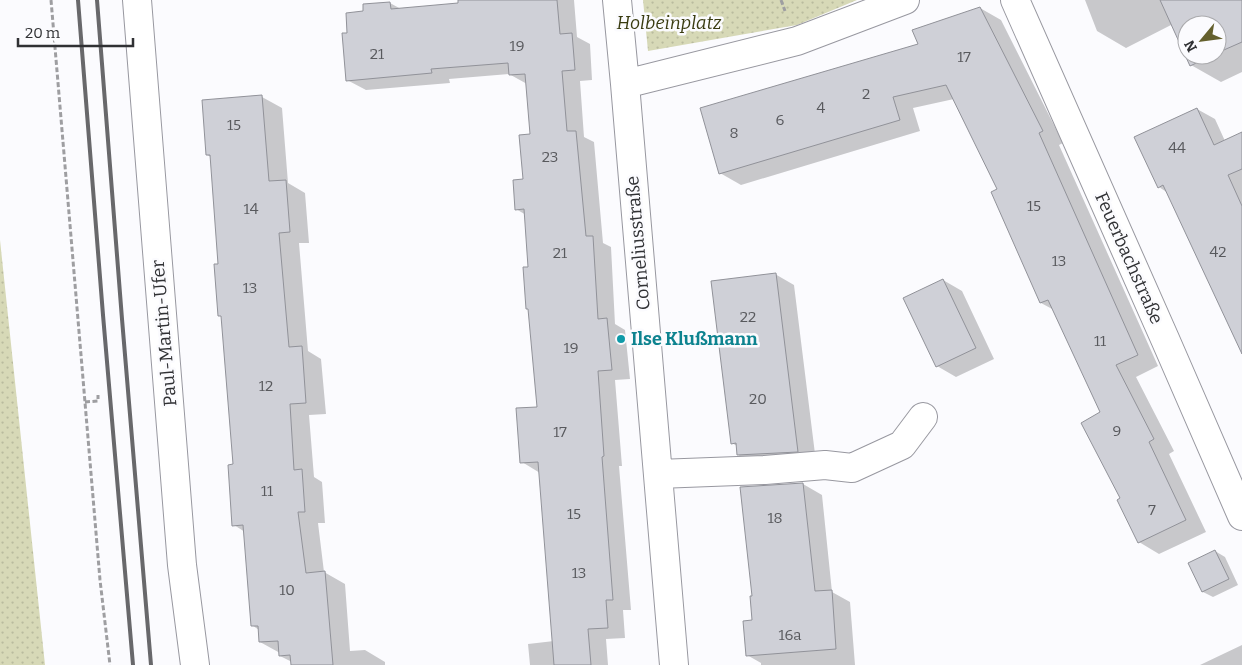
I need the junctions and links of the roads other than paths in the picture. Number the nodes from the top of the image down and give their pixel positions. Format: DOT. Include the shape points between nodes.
graph roads {
  1 [pos="137,0"];
  2 [pos="616,0"];
  3 [pos="905,0"];
  4 [pos="1015,0"];
  5 [pos="625,84"];
  6 [pos="924,417"];
  7 [pos="658,474"];
  8 [pos="1242,516"];
  9 [pos="195,665"];
  10 [pos="674,665"];
  1 -- 9 [label="street, Paul-Martin-Ufer" via="182,565"];
  2 -- 5 [label="street, Corneliusstraße"];
  3 -- 5 [label="street" via="797,41"];
  4 -- 8 [label="street, Feuerbachstraße"];
  5 -- 7 [label="street, Corneliusstraße"];
  6 -- 7 [label="street" via="902,445 852,468 824,464"];
  7 -- 10 [label="street, Corneliusstraße"];
}
